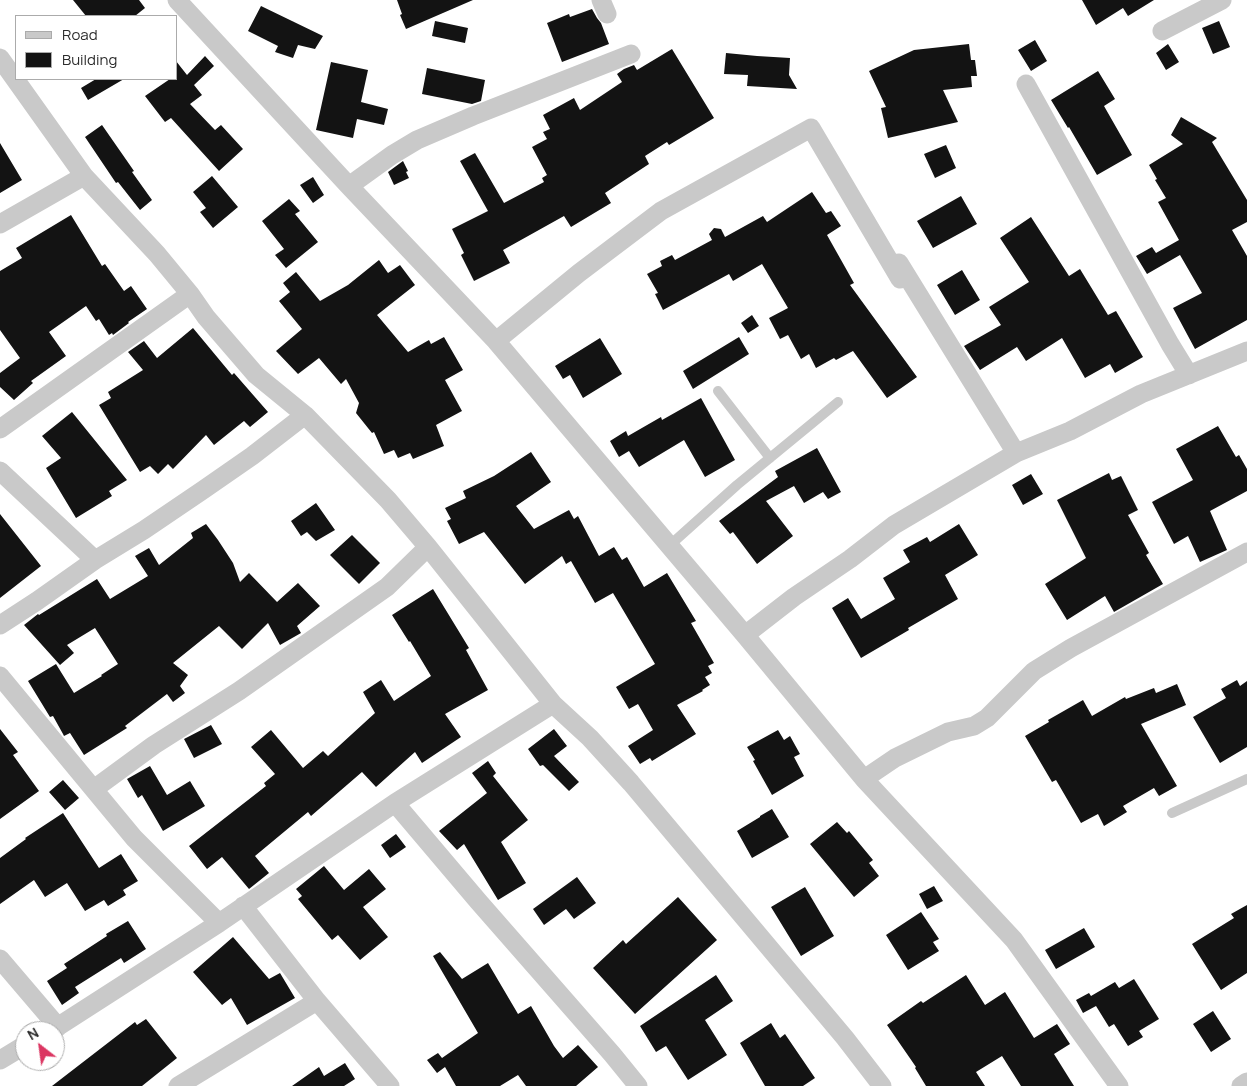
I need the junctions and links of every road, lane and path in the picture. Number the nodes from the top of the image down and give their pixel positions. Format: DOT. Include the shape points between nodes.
graph roads {
  1 [pos="177,0"];
  2 [pos="1222,0"];
  3 [pos="1162,31"];
  4 [pos="630,54"];
  5 [pos="0,58"];
  6 [pos="15,79"];
  7 [pos="16,80"];
  8 [pos="1026,84"];
  9 [pos="84,176"];
  10 [pos="349,186"];
  11 [pos="0,224"];
  12 [pos="892,250"];
  13 [pos="900,279"];
  14 [pos="190,294"];
  15 [pos="496,341"];
  16 [pos="1247,351"];
  17 [pos="1189,375"];
  18 [pos="718,391"];
  19 [pos="838,402"];
  20 [pos="305,415"];
  21 [pos="0,429"];
  22 [pos="1016,453"];
  23 [pos="770,458"];
  24 [pos="0,471"];
  25 [pos="669,546"];
  26 [pos="428,547"];
  27 [pos="1247,552"];
  28 [pos="96,560"];
  29 [pos="0,625"];
  30 [pos="744,635"];
  31 [pos="0,676"];
  32 [pos="553,704"];
  33 [pos="864,779"];
  34 [pos="1247,779"];
  35 [pos="94,789"];
  36 [pos="395,803"];
  37 [pos="1172,813"];
  38 [pos="244,906"];
  39 [pos="219,923"];
  40 [pos="0,959"];
  41 [pos="317,1002"];
  42 [pos="48,1021"];
  43 [pos="65,1022"];
  44 [pos="15,1052"];
  45 [pos="0,1060"];
  46 [pos="1247,1082"];
  47 [pos="876,1084"];
  48 [pos="178,1086"];
  49 [pos="390,1086"];
  50 [pos="638,1086"];
  51 [pos="1119,1086"];
  52 [pos="1241,1086"];
  1 -- 10 [label="street"];
  2 -- 3 [label="street"];
  4 -- 10 [label="street" via="417,140"];
  5 -- 6 [label="street"];
  7 -- 9 [label="street"];
  8 -- 17 [label="street"];
  9 -- 11 [label="street"];
  9 -- 14 [label="street"];
  10 -- 15 [label="street"];
  12 -- 22 [label="street"];
  13 -- 15 [label="street" via="811,128 661,211"];
  14 -- 20 [label="street" via="256,375"];
  14 -- 21 [label="street"];
  15 -- 25 [label="street"];
  16 -- 17 [label="street"];
  17 -- 22 [label="street"];
  18 -- 23 [label="lane"];
  19 -- 23 [label="lane"];
  20 -- 26 [label="street" via="388,500"];
  20 -- 28 [label="street" via="252,456"];
  22 -- 30 [label="street" via="894,525"];
  23 -- 25 [label="lane"];
  24 -- 28 [label="street"];
  25 -- 30 [label="street"];
  26 -- 32 [label="street"];
  26 -- 35 [label="street" via="387,587"];
  27 -- 33 [label="street" via="1034,671 987,718 974,726 948,732 895,758"];
  28 -- 29 [label="street"];
  30 -- 33 [label="street"];
  31 -- 35 [label="street"];
  32 -- 36 [label="street"];
  32 -- 47 [label="street" via="631,783 845,1038"];
  33 -- 51 [label="street" via="1014,940"];
  34 -- 37 [label="lane"];
  35 -- 39 [label="street" via="134,838"];
  36 -- 38 [label="street"];
  36 -- 50 [label="street"];
  38 -- 39 [label="street"];
  38 -- 41 [label="street"];
  39 -- 43 [label="street"];
  40 -- 42 [label="street"];
  41 -- 48 [label="street"];
  41 -- 49 [label="street"];
  44 -- 45 [label="street"];
  46 -- 52 [label="street"];
}
